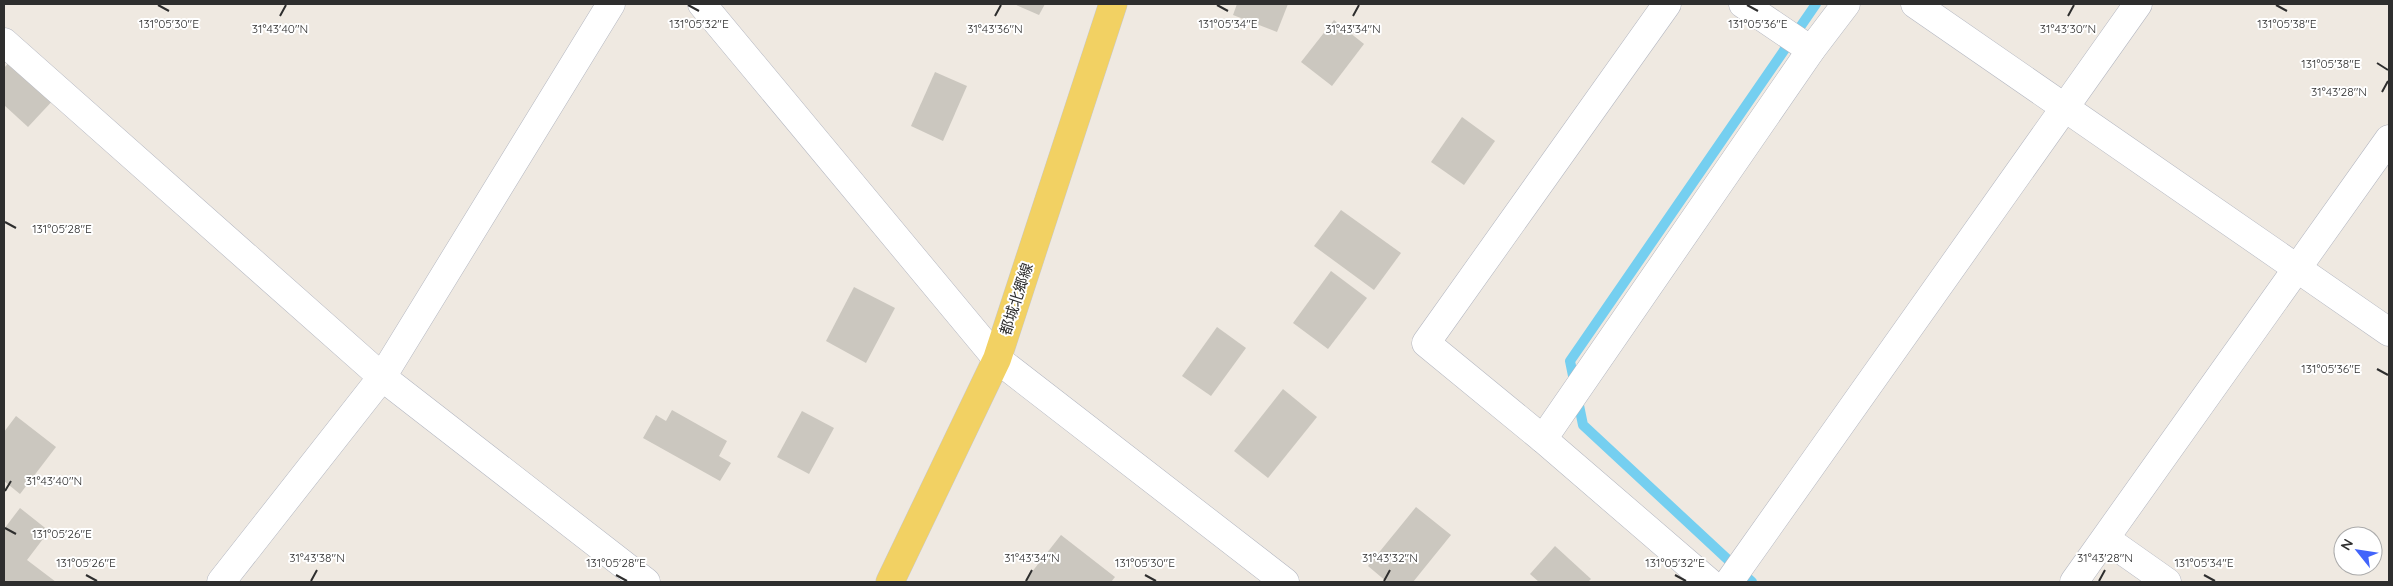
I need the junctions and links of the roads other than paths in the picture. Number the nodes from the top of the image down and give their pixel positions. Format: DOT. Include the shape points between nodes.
graph roads {
  1 [pos="611,4"];
  2 [pos="702,4"];
  3 [pos="1113,4"];
  4 [pos="1667,4"];
  5 [pos="1743,4"];
  6 [pos="1846,4"];
  7 [pos="1915,4"];
  8 [pos="2138,4"];
  9 [pos="4,42"];
  10 [pos="1811,50"];
  11 [pos="2065,110"];
  12 [pos="2389,140"];
  13 [pos="2296,269"];
  14 [pos="2389,332"];
  15 [pos="997,359"];
  16 [pos="382,377"];
  17 [pos="1543,439"];
  18 [pos="2106,539"];
  19 [pos="221,582"];
  20 [pos="646,582"];
  21 [pos="890,582"];
  22 [pos="1285,582"];
  23 [pos="1709,582"];
  24 [pos="1729,582"];
  25 [pos="2074,582"];
  26 [pos="2167,582"];
  1 -- 16 [label="street"];
  2 -- 15 [label="street"];
  3 -- 15 [label="main road, 都城北郷線"];
  4 -- 17 [label="street" via="1426,343"];
  5 -- 10 [label="street"];
  6 -- 10 [label="street"];
  7 -- 11 [label="street"];
  8 -- 11 [label="street"];
  9 -- 16 [label="street"];
  10 -- 17 [label="street"];
  11 -- 13 [label="street"];
  11 -- 24 [label="street"];
  12 -- 13 [label="street"];
  13 -- 14 [label="street"];
  13 -- 18 [label="street"];
  15 -- 21 [label="main road, 都城北郷線"];
  15 -- 22 [label="street"];
  16 -- 19 [label="street"];
  16 -- 20 [label="street"];
  17 -- 23 [label="street"];
  18 -- 25 [label="street"];
  18 -- 26 [label="street"];
}
